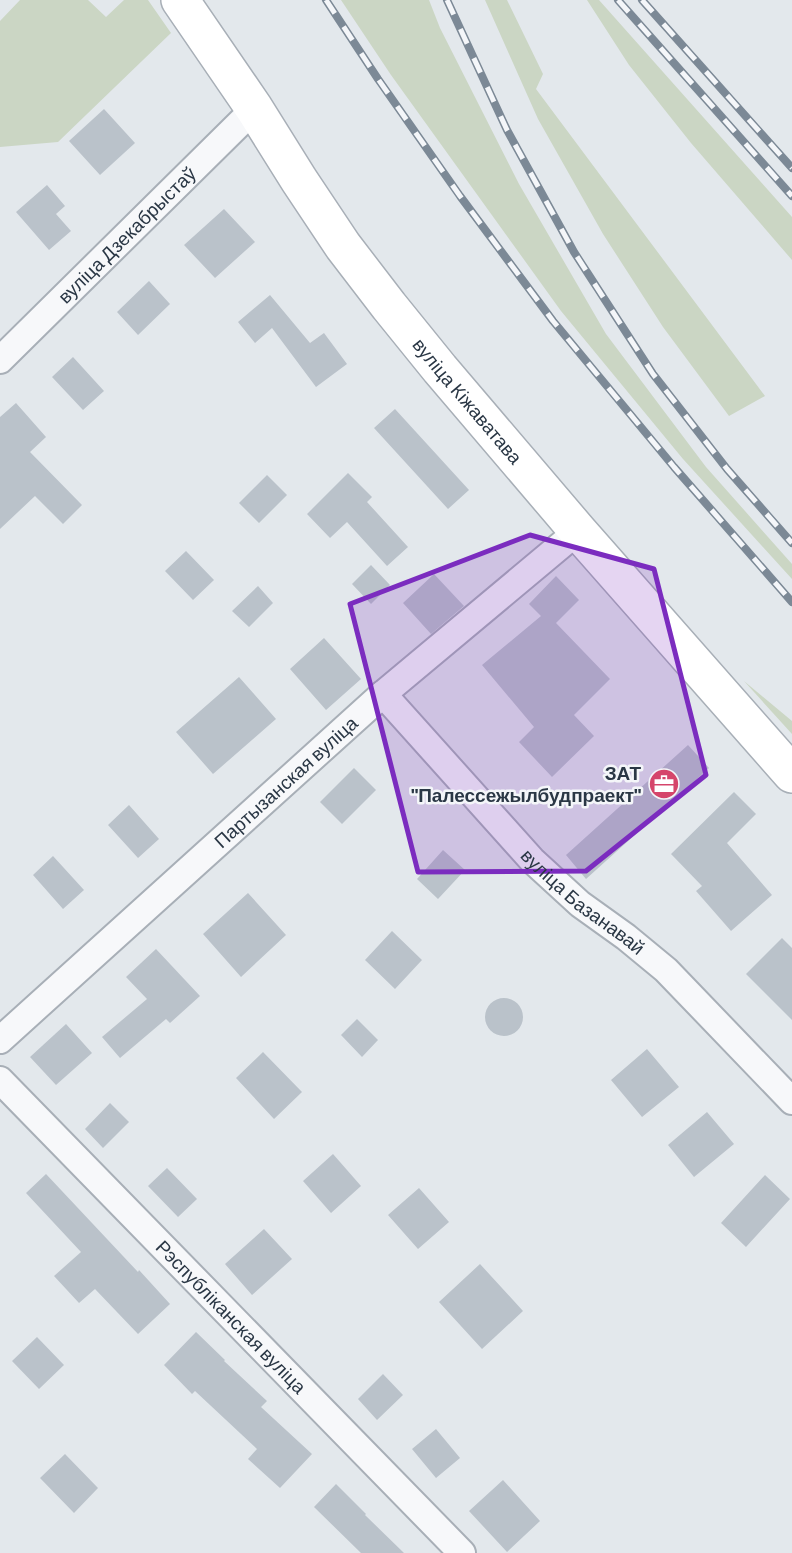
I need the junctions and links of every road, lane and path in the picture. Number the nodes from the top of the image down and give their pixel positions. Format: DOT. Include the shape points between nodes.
graph roads {
  1 [pos="180,0"];
  2 [pos="254,108"];
  3 [pos="0,360"];
  4 [pos="578,531"];
  5 [pos="383,694"];
  6 [pos="792,774"];
  7 [pos="0,1040"];
  8 [pos="0,1080"];
  9 [pos="792,1101"];
  10 [pos="462,1553"];
  1 -- 2 [label="main road, вуліца Кіжаватава"];
  2 -- 3 [label="street, вуліца Дзекабрыстаў"];
  2 -- 4 [label="main road, вуліца Кіжаватава" via="343,246"];
  4 -- 5 [label="street, Партызанская вуліца"];
  4 -- 6 [label="main road, вуліца Кіжаватава"];
  5 -- 7 [label="street, Партызанская вуліца"];
  5 -- 9 [label="street, вуліца Базанавай" via="532,860 579,904 666,970"];
  8 -- 10 [label="street, Рэспубліканская вуліца"];
}
